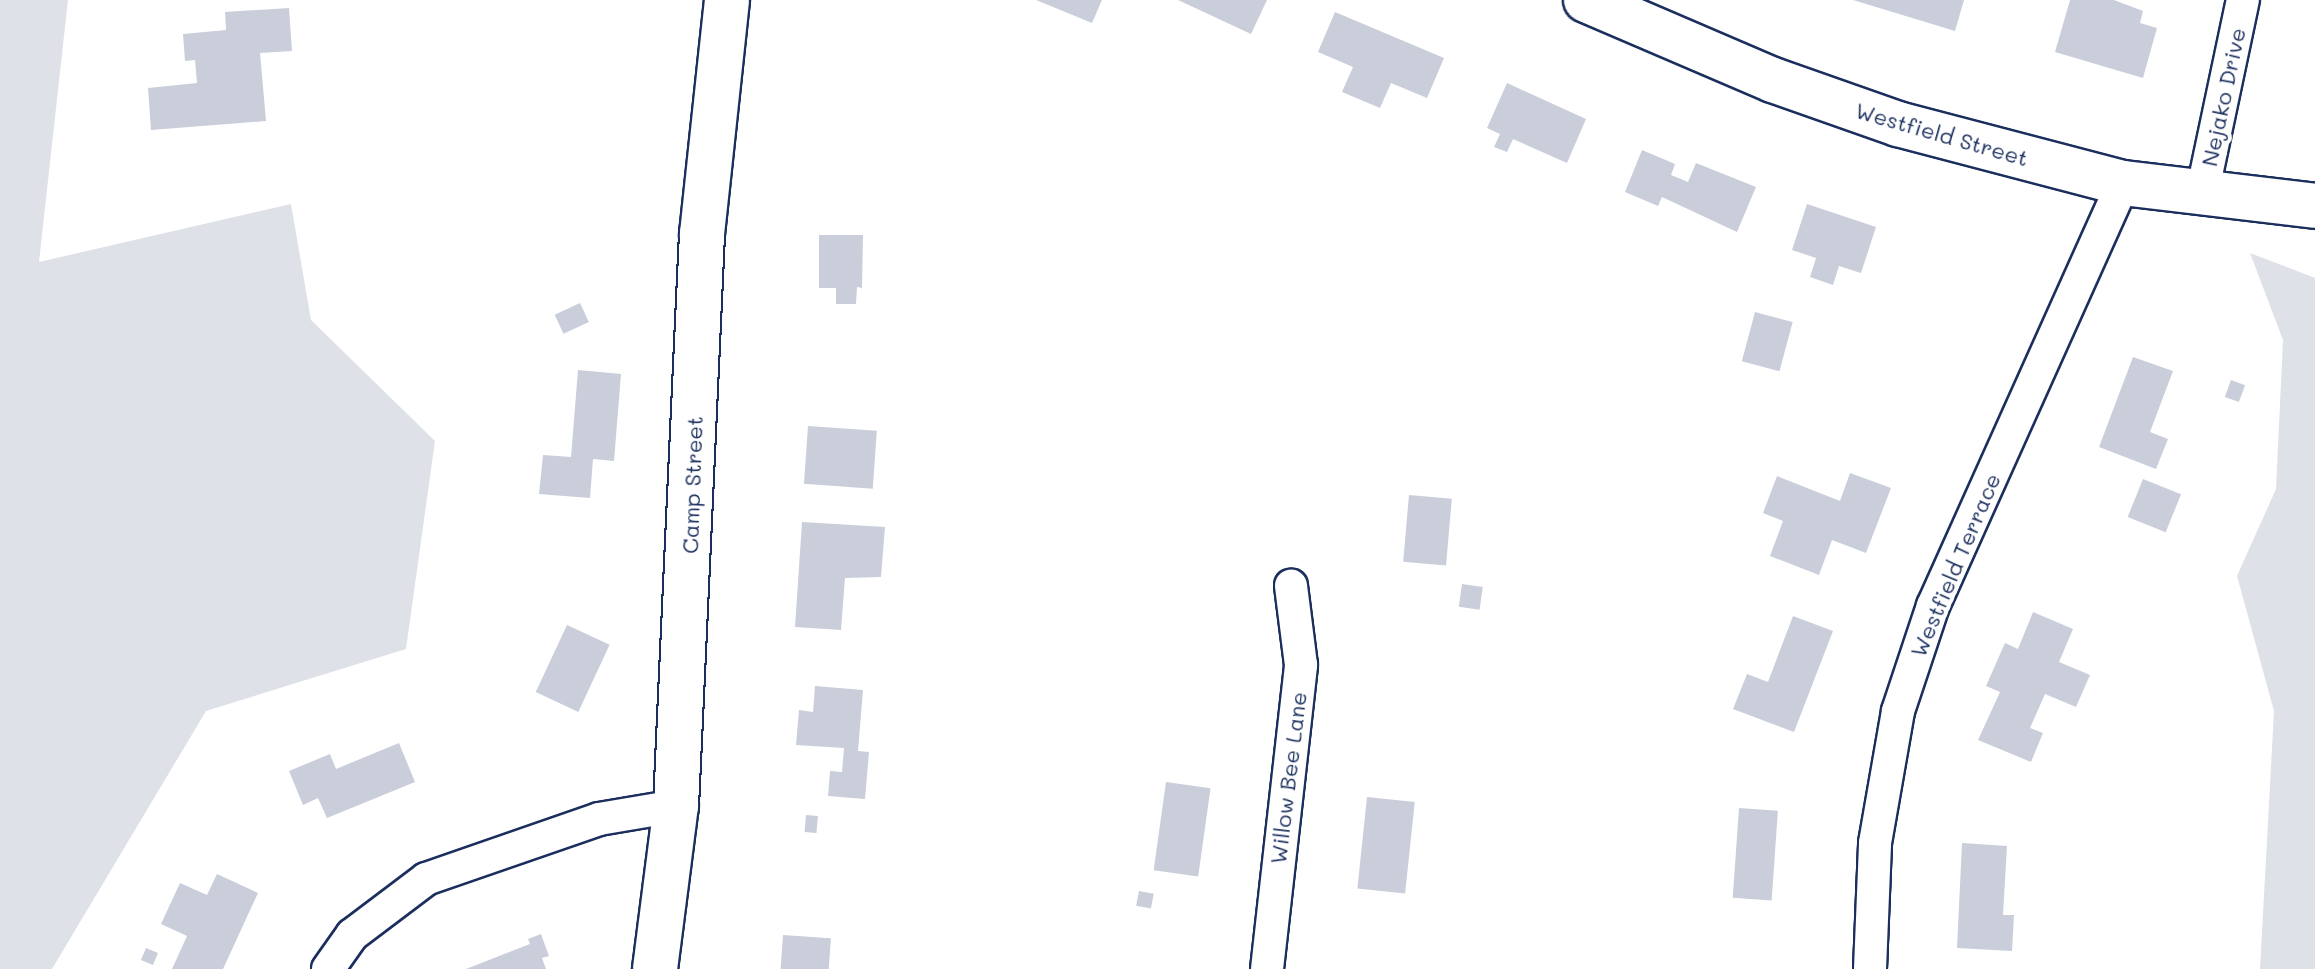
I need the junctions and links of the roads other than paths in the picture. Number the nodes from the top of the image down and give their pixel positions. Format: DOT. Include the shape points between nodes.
graph roads {
  1 [pos="727,0"];
  2 [pos="1586,0"];
  3 [pos="2243,0"];
  4 [pos="2123,183"];
  5 [pos="2202,194"];
  6 [pos="2315,206"];
  7 [pos="1291,586"];
  8 [pos="676,806"];
  9 [pos="328,969"];
  10 [pos="655,969"];
  11 [pos="1267,969"];
  12 [pos="1870,969"];
  1 -- 8 [label="street, Camp Street" via="702,234"];
  2 -- 4 [label="street, Westfield Street" via="1773,80 1898,124"];
  3 -- 5 [label="street, Nejako Drive"];
  4 -- 5 [label="street, Westfield Street"];
  4 -- 12 [label="street, Westfield Terrace" via="1933,606 1898,711 1875,843"];
  5 -- 6 [label="street, Westfield Street"];
  7 -- 11 [label="street, Willow Bee Lane" via="1301,665"];
  8 -- 9 [label="street" via="599,819 426,879 352,935"];
  8 -- 10 [label="street, Camp Street"];
}
